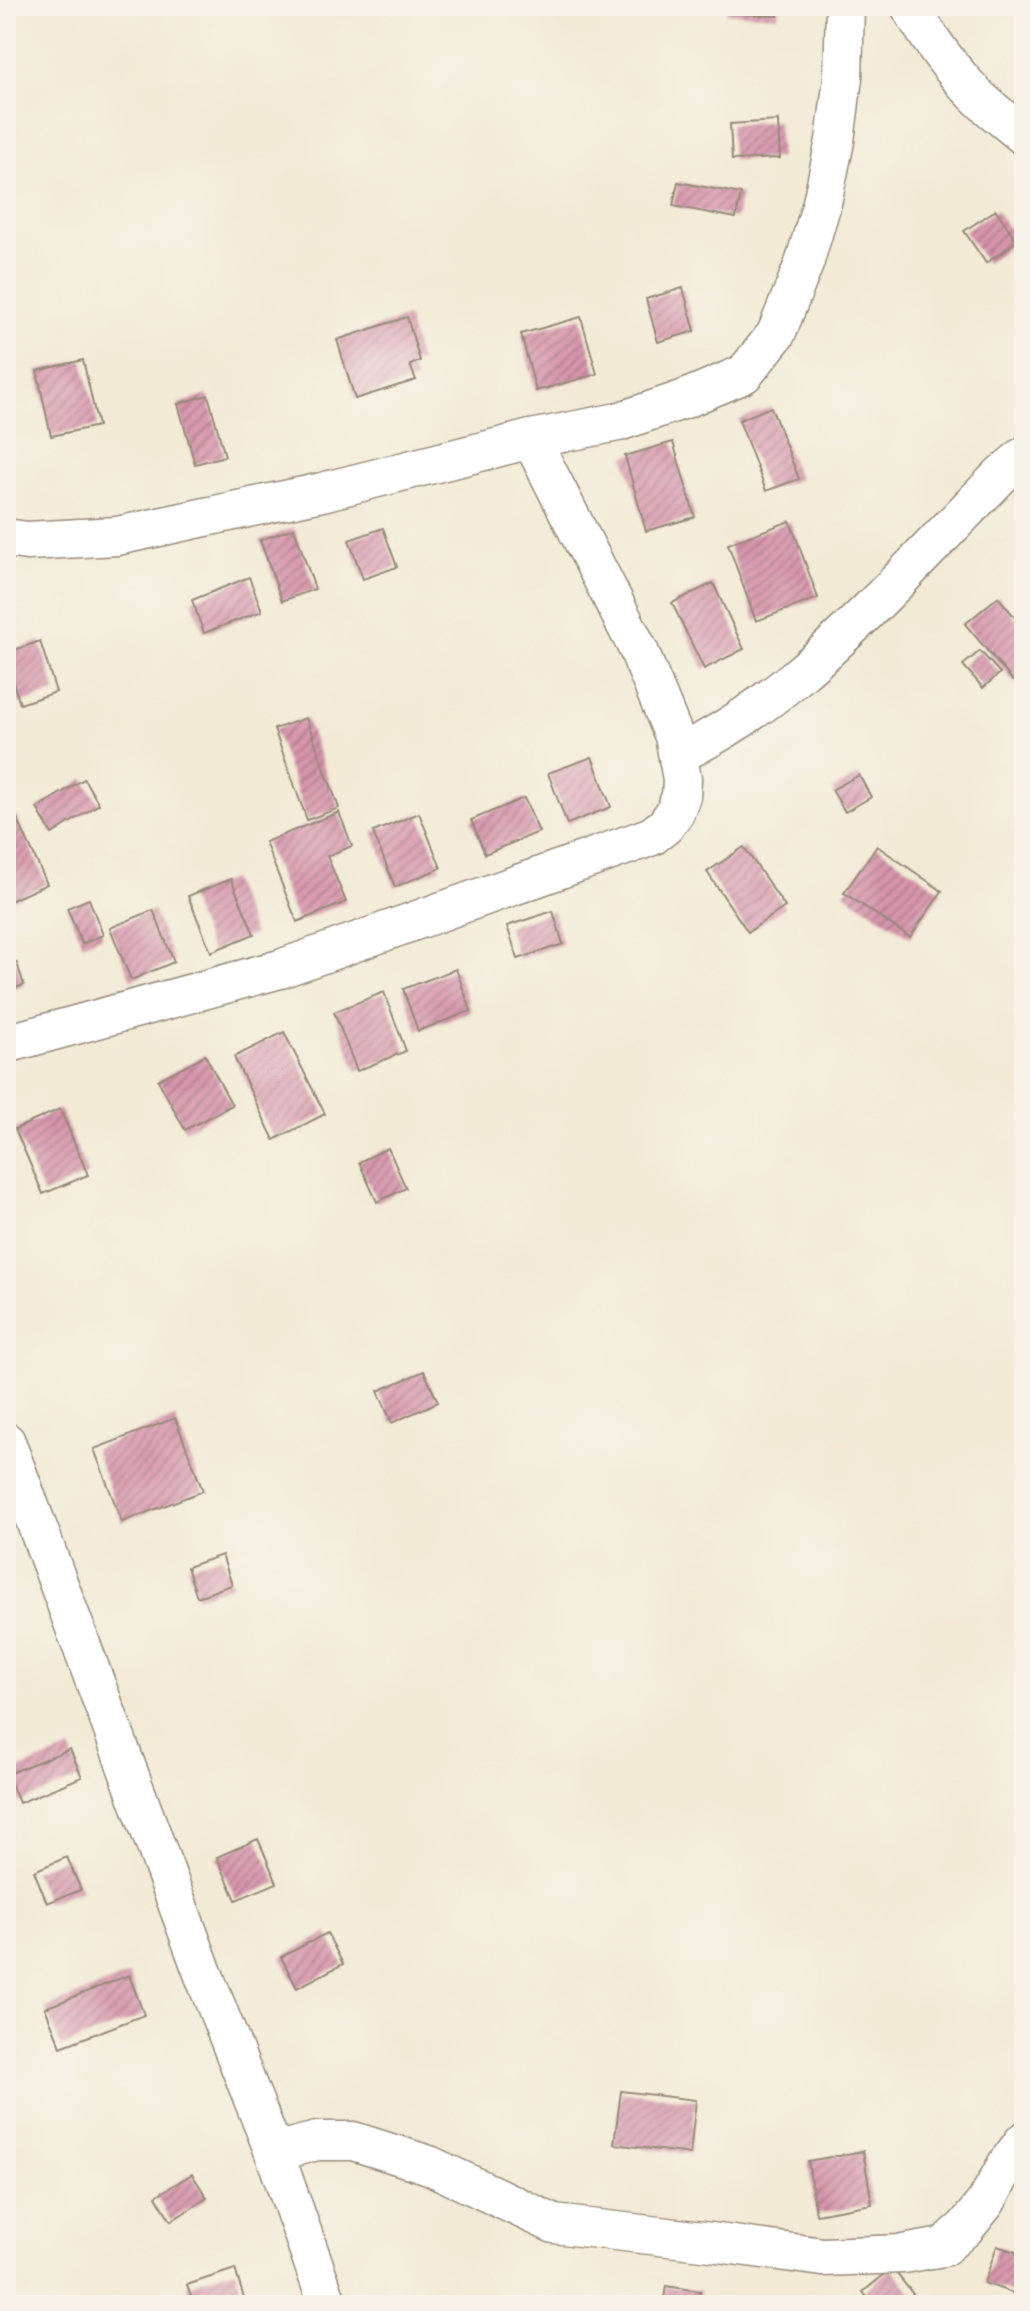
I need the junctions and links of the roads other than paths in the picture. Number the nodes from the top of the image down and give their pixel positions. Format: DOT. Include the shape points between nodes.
graph roads {
  1 [pos="845,6"];
  2 [pos="910,6"];
  3 [pos="1024,136"];
  4 [pos="531,439"];
  5 [pos="1024,456"];
  6 [pos="6,538"];
  7 [pos="678,754"];
  8 [pos="6,1044"];
  9 [pos="6,1442"];
  10 [pos="1024,2141"];
  11 [pos="274,2152"];
  12 [pos="328,2305"];
  1 -- 4 [label="street" via="843,78 822,203 776,334 744,374 618,422"];
  2 -- 3 [label="street" via="951,68"];
  4 -- 6 [label="street" via="117,536"];
  4 -- 7 [label="street" via="639,651"];
  5 -- 7 [label="street" via="841,640 776,694 709,740"];
  7 -- 8 [label="street" via="681,796 665,826 652,836 280,969"];
  9 -- 11 [label="street"];
  10 -- 11 [label="street" via="986,2202 943,2247 823,2257 554,2224 429,2165 353,2141 317,2141"];
  11 -- 12 [label="street"];
}
